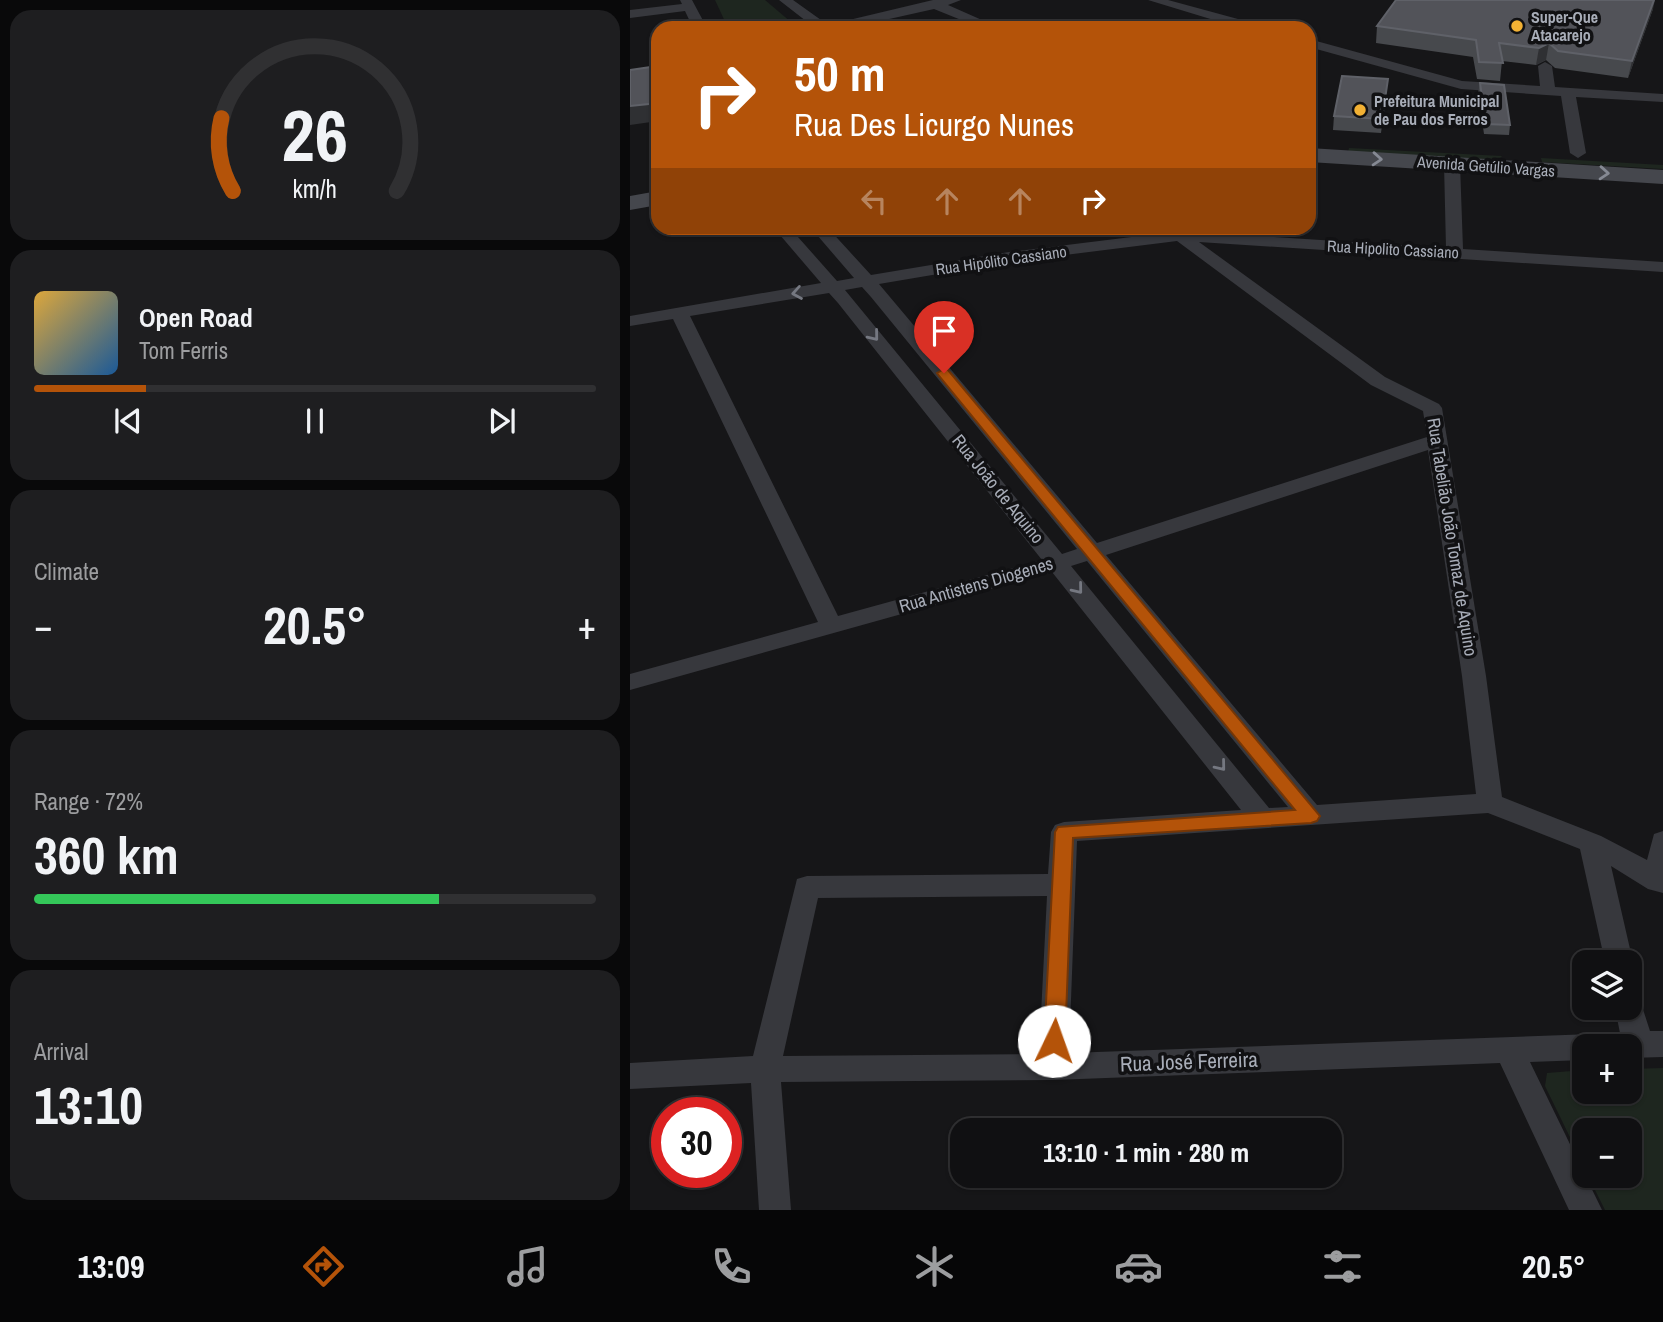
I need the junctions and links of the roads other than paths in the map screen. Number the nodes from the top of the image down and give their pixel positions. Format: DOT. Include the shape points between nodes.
graph roads {
  1 [pos="785,0"];
  2 [pos="955,0"];
  3 [pos="1154,0"];
  4 [pos="930,3"];
  5 [pos="687,4"];
  6 [pos="630,14"];
  7 [pos="696,21"];
  8 [pos="814,21"];
  9 [pos="859,21"];
  10 [pos="954,21"];
  11 [pos="975,21"];
  12 [pos="1230,21"];
  13 [pos="1316,45"];
  14 [pos="1545,66"];
  15 [pos="1548,91"];
  16 [pos="1567,92"];
  17 [pos="1663,99"];
  18 [pos="1316,137"];
  19 [pos="1578,153"];
  20 [pos="1316,155"];
  21 [pos="1663,158"];
  22 [pos="1452,164"];
  23 [pos="1663,177"];
  24 [pos="651,199"];
  25 [pos="630,203"];
  26 [pos="788,235"];
  27 [pos="825,235"];
  28 [pos="1127,235"];
  29 [pos="1180,236"];
  30 [pos="1133,241"];
  31 [pos="1083,249"];
  32 [pos="1455,253"];
  33 [pos="1663,267"];
  34 [pos="871,287"];
  35 [pos="839,293"];
  36 [pos="683,320"];
  37 [pos="630,321"];
  38 [pos="630,337"];
  39 [pos="1439,440"];
  40 [pos="1093,552"];
  41 [pos="1057,563"];
  42 [pos="831,626"];
  43 [pos="630,682"];
  44 [pos="1490,803"];
  45 [pos="1311,816"];
  46 [pos="1263,819"];
  47 [pos="1663,841"];
  48 [pos="1592,843"];
  49 [pos="1660,881"];
  50 [pos="1062,886"];
  51 [pos="1616,950"];
  52 [pos="1637,1020"];
  53 [pos="1651,1044"];
  54 [pos="1508,1049"];
  55 [pos="1053,1067"];
  56 [pos="765,1069"];
  57 [pos="630,1076"];
  58 [pos="775,1210"];
  59 [pos="1586,1210"];
  1 -- 8 [label="street"];
  2 -- 4 [label="street"];
  3 -- 12 [label="street"];
  4 -- 9 [label="street"];
  4 -- 10 [label="street"];
  4 -- 11 [label="street"];
  5 -- 6 [label="street"];
  5 -- 7 [label="street"];
  13 -- 15 [label="street" via="1461,85"];
  14 -- 15 [label="street"];
  15 -- 16 [label="street"];
  16 -- 17 [label="street" via="1593,89"];
  16 -- 19 [label="street"];
  18 -- 19 [label="main road, Avenida Getúlio Vargas"];
  19 -- 21 [label="main road, Avenida Getúlio Vargas"];
  20 -- 22 [label="main road, Avenida Getúlio Vargas, one-way"];
  22 -- 23 [label="main road, Avenida Getúlio Vargas, one-way"];
  22 -- 32 [label="street"];
  24 -- 25 [label="main road"];
  26 -- 35 [label="street, Rua João de Aquino"];
  27 -- 34 [label="street, Rua João de Aquino"];
  28 -- 30 [label="street"];
  29 -- 30 [label="street, Rua Hipolito Cassiano"];
  29 -- 32 [label="street, Rua Hipolito Cassiano"];
  29 -- 39 [label="street, Rua Tabelião João Tomaz de Aquino" via="1378,381 1432,408"];
  30 -- 31 [label="street, Rua Hipolito Cassiano"];
  31 -- 34 [label="street, Rua Hipólito Cassiano" via="1011,267"];
  32 -- 33 [label="street, Rua Hipolito Cassiano"];
  34 -- 35 [label="street, Rua Hipólito Cassiano"];
  34 -- 40 [label="street, Rua João de Aquino"];
  35 -- 36 [label="street, Rua Hipólito Cassiano"];
  35 -- 41 [label="street, Rua João de Aquino, one-way"];
  36 -- 37 [label="street, Rua Hipólito Cassiano"];
  36 -- 38 [label="street, Rua Hipólito Cassiano"];
  36 -- 42 [label="street"];
  39 -- 40 [label="street, Rua Antistens Diogenes"];
  39 -- 44 [label="street, Rua Tabelião João Tomaz de Aquino"];
  40 -- 41 [label="street, Rua Antistens Diogenes"];
  40 -- 45 [label="street, Rua João de Aquino"];
  41 -- 42 [label="street, Rua Antistens Diogenes"];
  41 -- 46 [label="street, Rua João de Aquino, one-way"];
  42 -- 43 [label="street, Rua Antistens Diogenes"];
  44 -- 45 [label="street"];
  44 -- 48 [label="street"];
  45 -- 46 [label="street"];
  46 -- 50 [label="street" via="1064,832"];
  47 -- 49 [label="street"];
  48 -- 49 [label="street"];
  48 -- 51 [label="street"];
  50 -- 55 [label="street"];
  50 -- 56 [label="street" via="807,887"];
  52 -- 53 [label="street"];
  53 -- 54 [label="street, Rua José Ferreira"];
  54 -- 55 [label="street, Rua José Ferreira"];
  54 -- 59 [label="street"];
  55 -- 56 [label="street, Rua José Ferreira"];
  56 -- 57 [label="street, Rua José Ferreira"];
  56 -- 58 [label="street"];
}
